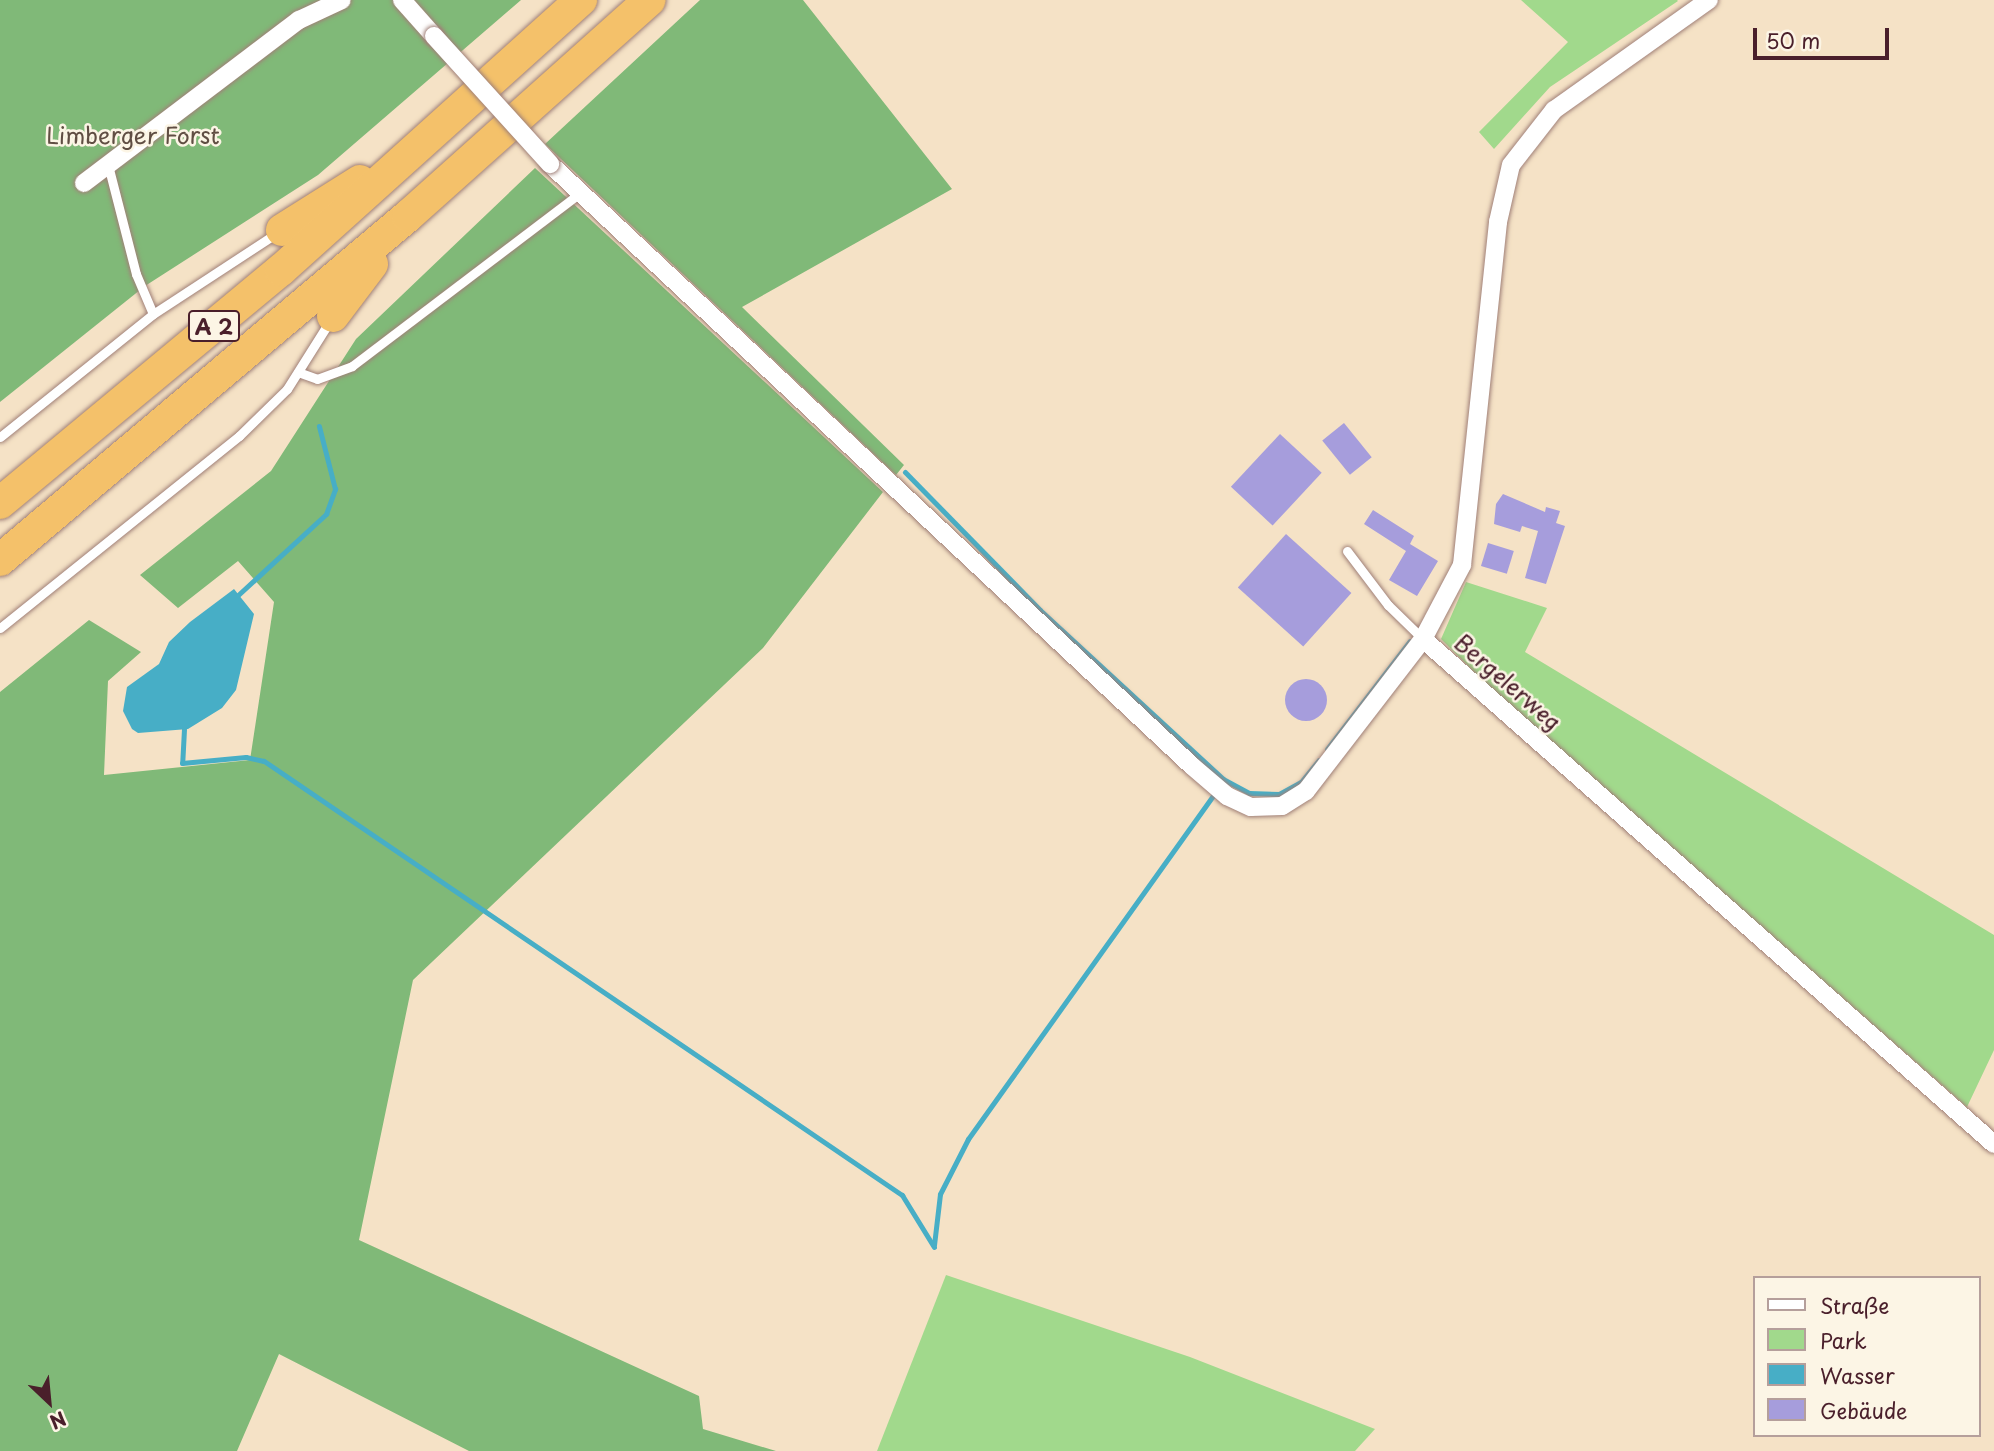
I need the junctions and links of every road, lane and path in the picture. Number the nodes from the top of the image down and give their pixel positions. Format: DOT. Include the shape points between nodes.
graph roads {
  1 [pos="342,0"];
  2 [pos="402,0"];
  3 [pos="581,0"];
  4 [pos="650,0"];
  5 [pos="1709,0"];
  6 [pos="425,144"];
  7 [pos="108,165"];
  8 [pos="84,183"];
  9 [pos="579,194"];
  10 [pos="408,216"];
  11 [pos="282,230"];
  12 [pos="153,314"];
  13 [pos="333,316"];
  14 [pos="298,372"];
  15 [pos="0,437"];
  16 [pos="0,503"];
  17 [pos="1347,551"];
  18 [pos="0,560"];
  19 [pos="0,628"];
  20 [pos="1423,639"];
  21 [pos="1994,1144"];
  1 -- 7 [label="street" via="299,20"];
  2 -- 9 [label="street, bridge"];
  3 -- 6 [label="highway, A 2"];
  4 -- 10 [label="highway, A 2"];
  5 -- 20 [label="street, Bergelerweg" via="1554,110 1511,165 1498,222 1462,565"];
  6 -- 11 [label="highway"];
  6 -- 16 [label="highway, A 2"];
  7 -- 8 [label="street"];
  7 -- 12 [label="lane" via="136,274"];
  9 -- 14 [label="lane" via="352,366 317,379"];
  9 -- 20 [label="street" via="1227,796 1251,807 1282,806 1306,791"];
  10 -- 13 [label="highway"];
  10 -- 18 [label="highway, A 2"];
  11 -- 12 [label="lane"];
  12 -- 15 [label="lane"];
  13 -- 14 [label="lane"];
  14 -- 19 [label="lane" via="239,436"];
  17 -- 20 [label="lane" via="1388,605"];
  20 -- 21 [label="street, Bergelerweg"];
}
